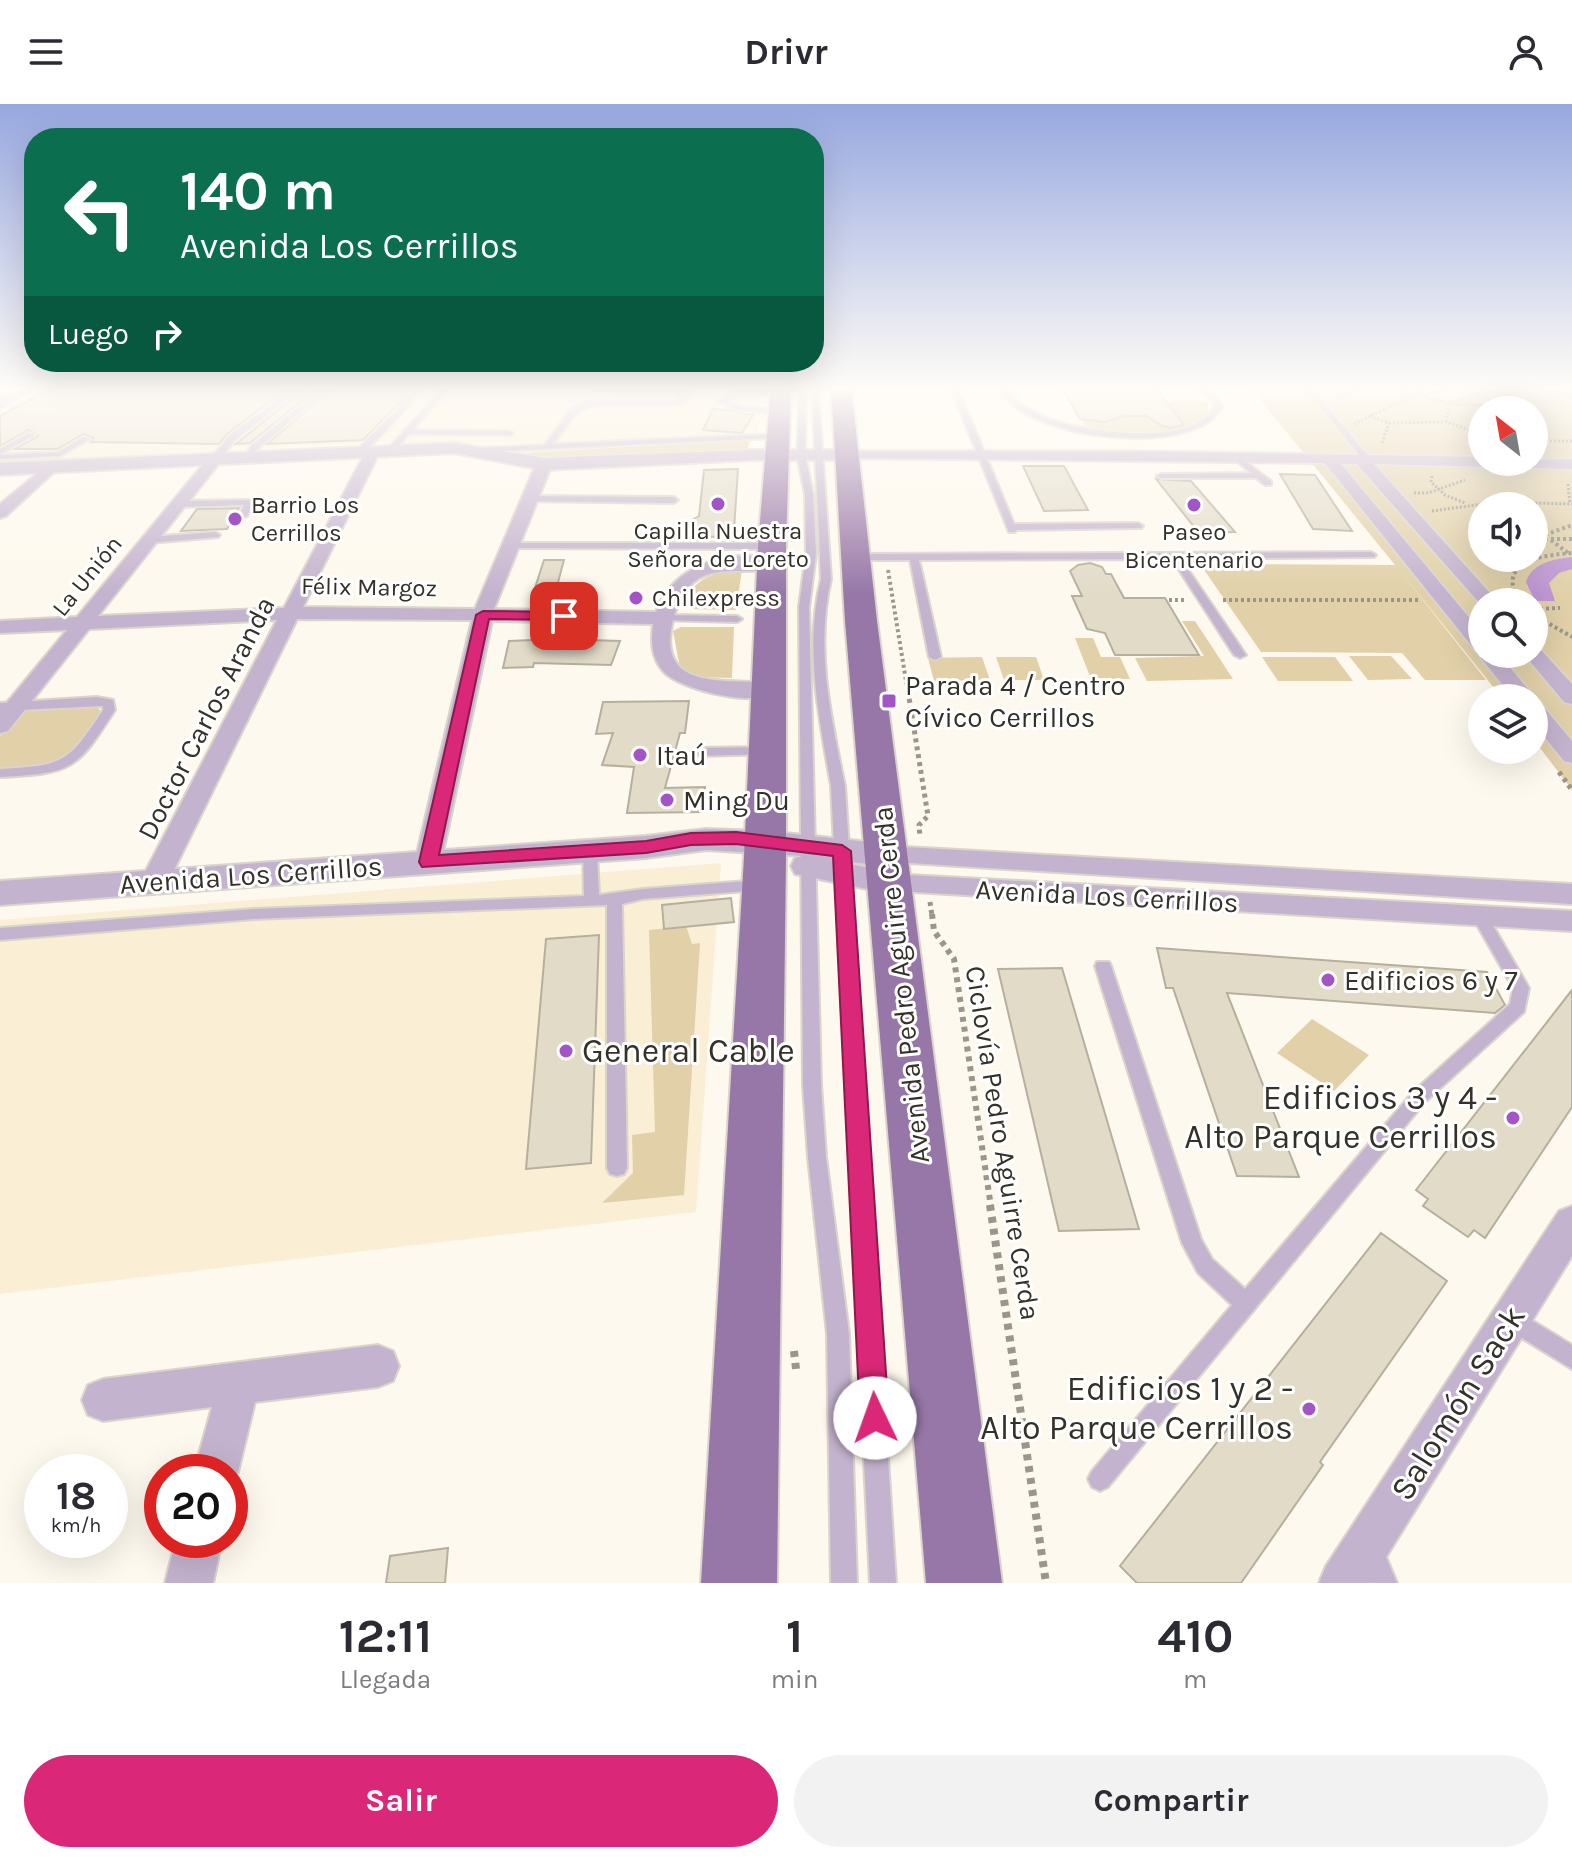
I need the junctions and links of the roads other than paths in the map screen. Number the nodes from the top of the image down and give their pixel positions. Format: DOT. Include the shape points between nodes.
graph roads {
  1 [pos="218,455"];
  2 [pos="250,455"];
  3 [pos="302,455"];
  4 [pos="372,455"];
  5 [pos="496,455"];
  6 [pos="579,455"];
  7 [pos="784,455"];
  8 [pos="788,455"];
  9 [pos="833,455"];
  10 [pos="983,455"];
  11 [pos="986,455"];
  12 [pos="1363,455"];
  13 [pos="545,456"];
  14 [pos="1237,457"];
  15 [pos="248,458"];
  16 [pos="215,459"];
  17 [pos="1329,459"];
  18 [pos="1361,459"];
  19 [pos="1572,464"];
  20 [pos="1468,465"];
  21 [pos="1548,465"];
  22 [pos="51,467"];
  23 [pos="0,469"];
  24 [pos="1160,471"];
  25 [pos="1259,475"];
  26 [pos="1268,483"];
  27 [pos="529,499"];
  28 [pos="674,500"];
  29 [pos="178,504"];
  30 [pos="0,513"];
  31 [pos="244,514"];
  32 [pos="1138,526"];
  33 [pos="215,535"];
  34 [pos="149,540"];
  35 [pos="509,546"];
  36 [pos="772,555"];
  37 [pos="1371,555"];
  38 [pos="713,556"];
  39 [pos="1175,556"];
  40 [pos="871,557"];
  41 [pos="914,557"];
  42 [pos="1476,588"];
  43 [pos="291,612"];
  44 [pos="483,615"];
  45 [pos="663,618"];
  46 [pos="737,619"];
  47 [pos="83,623"];
  48 [pos="0,627"];
  49 [pos="1468,629"];
  50 [pos="1240,655"];
  51 [pos="935,657"];
  52 [pos="1499,668"];
  53 [pos="1546,668"];
  54 [pos="1513,684"];
  55 [pos="769,690"];
  56 [pos="1572,697"];
  57 [pos="8,707"];
  58 [pos="0,726"];
  59 [pos="1548,727"];
  60 [pos="767,751"];
  61 [pos="696,752"];
  62 [pos="1572,756"];
  63 [pos="0,773"];
  64 [pos="590,851"];
  65 [pos="782,859"];
  66 [pos="428,862"];
  67 [pos="885,868"];
  68 [pos="154,882"];
  69 [pos="0,893"];
  70 [pos="1572,894"];
  71 [pos="614,900"];
  72 [pos="592,901"];
  73 [pos="1480,916"];
  74 [pos="1572,921"];
  75 [pos="0,934"];
  76 [pos="1103,966"];
  77 [pos="617,1168"];
  78 [pos="1572,1223"];
  79 [pos="1246,1304"];
  80 [pos="1511,1319"];
  81 [pos="1572,1358"];
  82 [pos="378,1366"];
  83 [pos="239,1383"];
  84 [pos="103,1400"];
  85 [pos="221,1454"];
  86 [pos="1100,1479"];
  87 [pos="1368,1544"];
  88 [pos="195,1558"];
  89 [pos="189,1583"];
  90 [pos="739,1583"];
  91 [pos="844,1583"];
  92 [pos="883,1583"];
  93 [pos="964,1583"];
  94 [pos="1343,1583"];
  95 [pos="1384,1583"];
  1 -- 16 [label="lane"];
  2 -- 15 [label="lane"];
  3 -- 15 [label="street"];
  4 -- 43 [label="street, Doctor Carlos Aranda"];
  5 -- 13 [label="street" via="516,461"];
  6 -- 13 [label="street"];
  7 -- 36 [label="main road"];
  8 -- 65 [label="lane" via="809,494 811,553"];
  9 -- 40 [label="main road, Avenida Pedro Aguirre Cerda"];
  9 -- 67 [label="lane" via="826,579 819,609 821,696 838,786"];
  10 -- 32 [label="lane" via="1011,529"];
  11 -- 14 [label="street"];
  12 -- 18 [label="lane"];
  13 -- 27 [label="street"];
  14 -- 17 [label="street"];
  14 -- 25 [label="lane"];
  15 -- 16 [label="street"];
  16 -- 22 [label="street"];
  16 -- 29 [label="street, La Unión"];
  17 -- 18 [label="street"];
  17 -- 49 [label="street"];
  18 -- 20 [label="street"];
  18 -- 42 [label="street"];
  19 -- 21 [label="street"];
  22 -- 23 [label="street"];
  22 -- 30 [label="street"];
  24 -- 25 [label="lane"];
  25 -- 26 [label="lane"];
  27 -- 28 [label="lane"];
  27 -- 35 [label="street"];
  29 -- 31 [label="lane" via="250,502"];
  29 -- 34 [label="street, La Unión"];
  33 -- 34 [label="lane"];
  34 -- 47 [label="street, La Unión"];
  35 -- 38 [label="lane"];
  35 -- 44 [label="street"];
  36 -- 38 [label="street"];
  36 -- 55 [label="main road"];
  37 -- 39 [label="lane"];
  38 -- 45 [label="street" via="683,584"];
  39 -- 41 [label="lane"];
  39 -- 50 [label="lane"];
  40 -- 41 [label="lane"];
  40 -- 67 [label="main road, Avenida Pedro Aguirre Cerda"];
  41 -- 51 [label="lane"];
  43 -- 44 [label="street, Félix Margoz"];
  43 -- 47 [label="street, Félix Margoz"];
  43 -- 68 [label="street, Doctor Carlos Aranda"];
  44 -- 45 [label="street, Félix Margoz"];
  44 -- 66 [label="street"];
  45 -- 46 [label="lane, Félix Margoz"];
  45 -- 55 [label="street" via="664,653 680,675 712,687"];
  47 -- 48 [label="street, Félix Margoz"];
  47 -- 57 [label="street, La Unión"];
  52 -- 54 [label="street"];
  53 -- 56 [label="street"];
  55 -- 60 [label="main road"];
  57 -- 58 [label="street, La Unión"];
  57 -- 63 [label="lane" via="109,703 81,754 66,766"];
  59 -- 62 [label="street"];
  60 -- 61 [label="lane"];
  60 -- 65 [label="main road"];
  64 -- 65 [label="street, Avenida Los Cerrillos" via="646,847"];
  64 -- 66 [label="street, Avenida Los Cerrillos"];
  64 -- 72 [label="lane"];
  65 -- 67 [label="street, Avenida Los Cerrillos"];
  65 -- 71 [label="lane"];
  65 -- 90 [label="main road"];
  65 -- 91 [label="lane" via="838,1334"];
  66 -- 68 [label="street, Avenida Los Cerrillos"];
  67 -- 70 [label="street, Avenida Los Cerrillos"];
  67 -- 73 [label="street, Avenida Los Cerrillos"];
  67 -- 92 [label="lane"];
  67 -- 93 [label="main road, Avenida Pedro Aguirre Cerda"];
  68 -- 69 [label="street, Avenida Los Cerrillos"];
  71 -- 72 [label="lane"];
  71 -- 77 [label="lane"];
  72 -- 75 [label="lane" via="254,914"];
  73 -- 74 [label="street, Avenida Los Cerrillos"];
  73 -- 79 [label="lane" via="1521,988 1518,1007 1419,1097"];
  76 -- 79 [label="lane" via="1192,1243 1205,1266"];
  78 -- 80 [label="street, Salomón Sack"];
  79 -- 86 [label="lane"];
  80 -- 81 [label="lane"];
  80 -- 87 [label="street, Salomón Sack"];
  82 -- 83 [label="street"];
  83 -- 84 [label="street"];
  83 -- 85 [label="street"];
  87 -- 94 [label="street, Salomón Sack"];
  87 -- 95 [label="lane"];
  88 -- 89 [label="street"];
}
